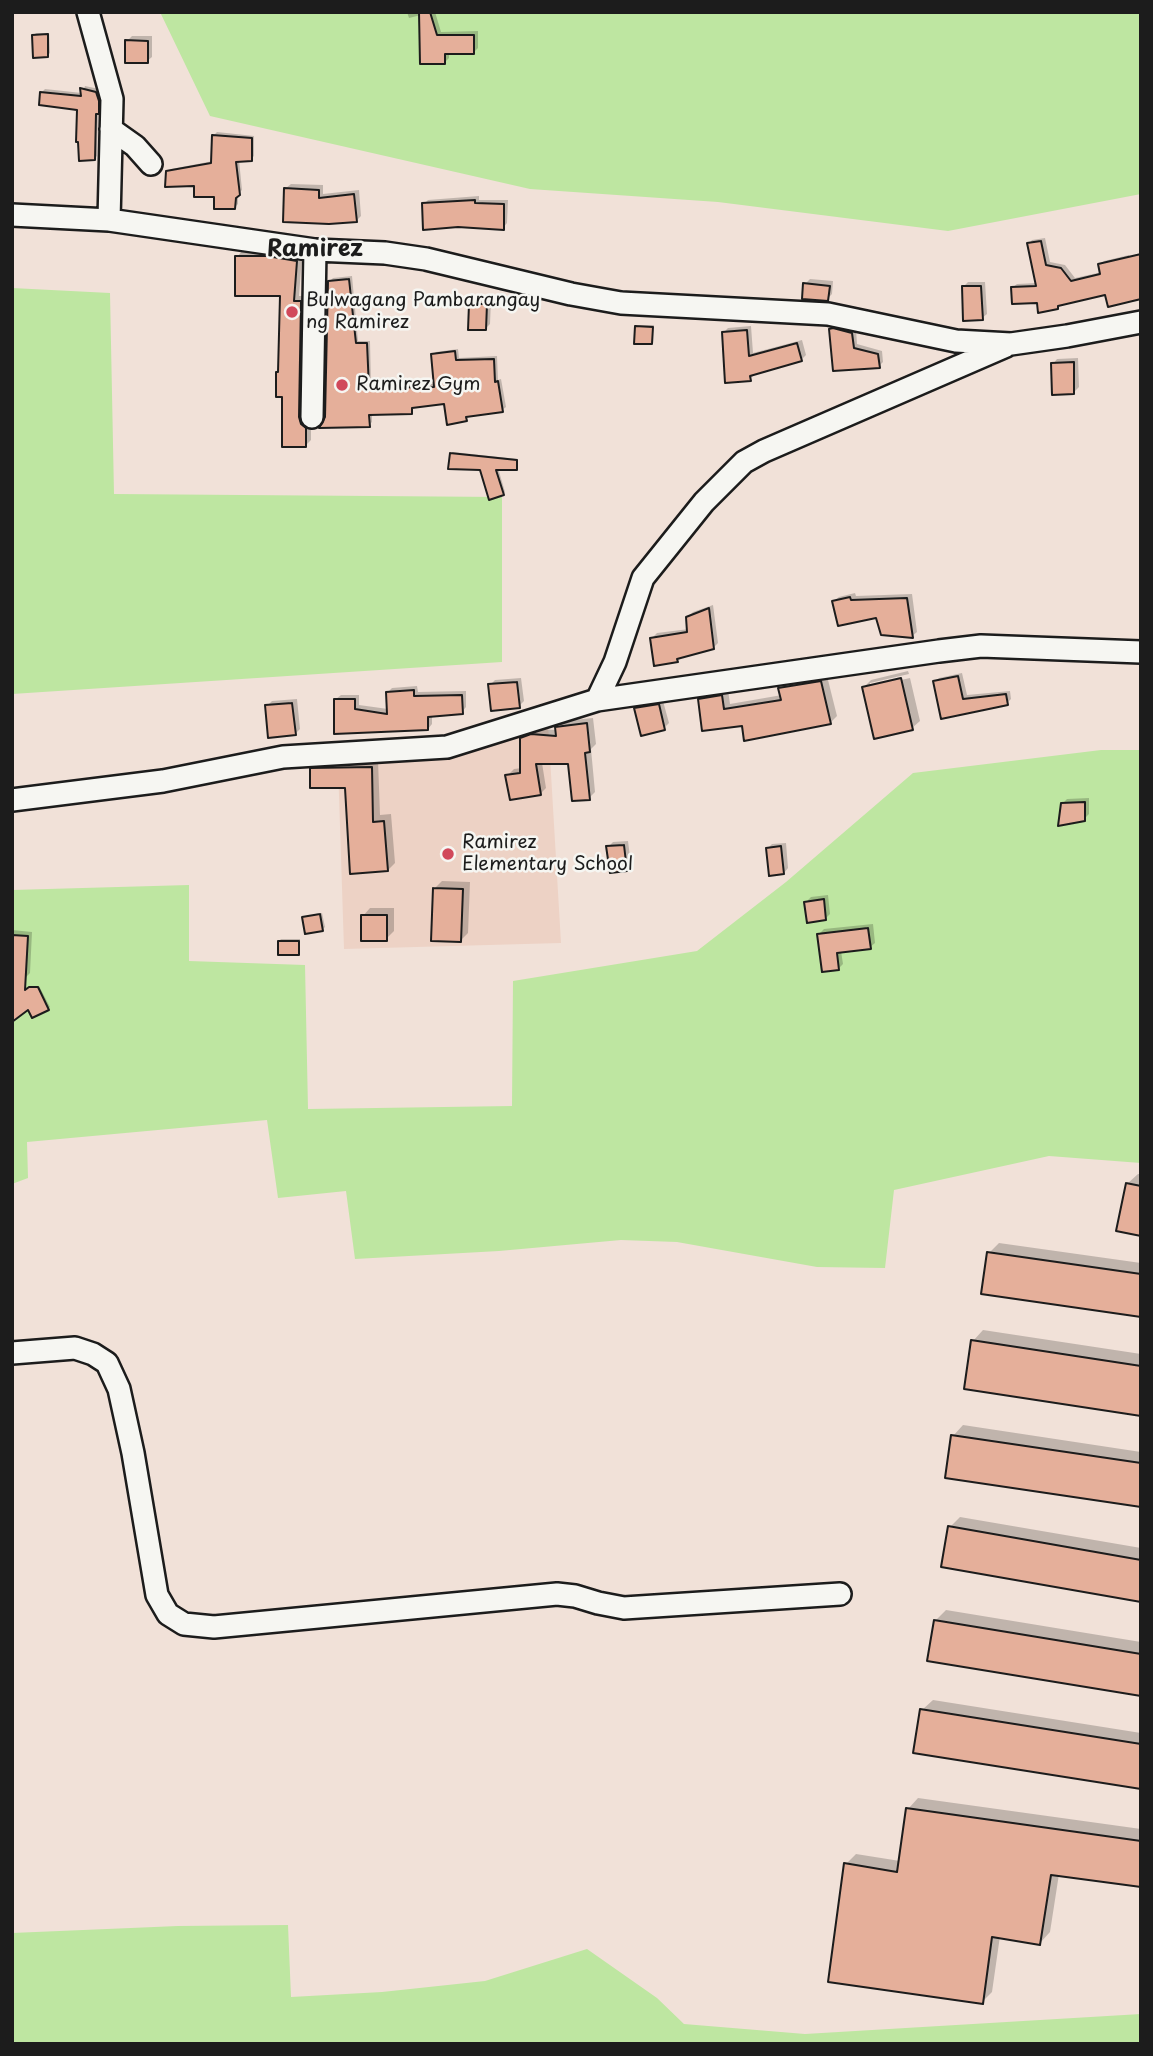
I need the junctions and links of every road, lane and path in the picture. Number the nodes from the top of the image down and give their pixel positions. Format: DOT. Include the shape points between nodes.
graph roads {
  1 [pos="88,12"];
  2 [pos="111,129"];
  3 [pos="151,164"];
  4 [pos="12,215"];
  5 [pos="109,220"];
  6 [pos="315,250"];
  7 [pos="1141,321"];
  8 [pos="1011,344"];
  9 [pos="312,416"];
  10 [pos="1141,652"];
  11 [pos="597,700"];
  12 [pos="12,800"];
  13 [pos="12,1353"];
  14 [pos="840,1594"];
  1 -- 2 [label="street" via="112,99"];
  2 -- 3 [label="street"];
  2 -- 5 [label="street"];
  4 -- 5 [label="street"];
  5 -- 6 [label="street"];
  6 -- 8 [label="street" via="426,259 621,303 828,314 956,341"];
  6 -- 9 [label="street"];
  7 -- 8 [label="street"];
  8 -- 11 [label="street" via="744,462 704,502 643,578"];
  10 -- 11 [label="street" via="981,646"];
  11 -- 12 [label="street" via="447,747 283,757 163,781"];
  13 -- 14 [label="street" via="75,1348 107,1363 130,1440 157,1595 168,1614 184,1624 214,1627 557,1594 624,1608"];
}
